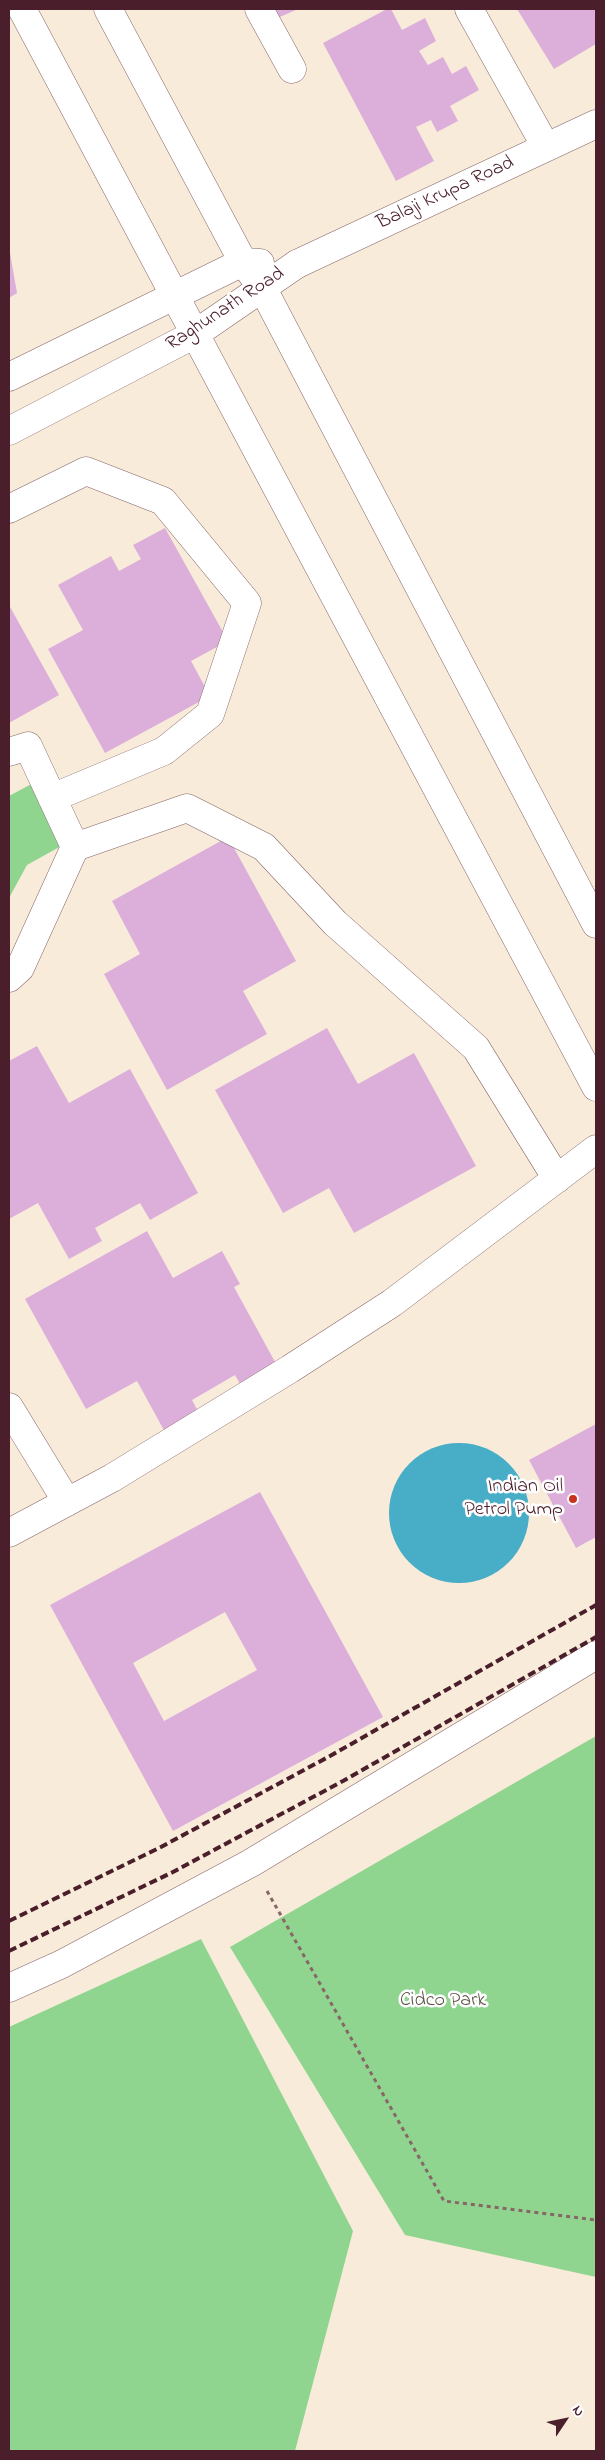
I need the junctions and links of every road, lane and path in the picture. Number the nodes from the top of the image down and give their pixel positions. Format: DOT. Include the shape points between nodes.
graph roads {
  1 [pos="22,9"];
  2 [pos="108,9"];
  3 [pos="259,9"];
  4 [pos="469,9"];
  5 [pos="292,69"];
  6 [pos="596,124"];
  7 [pos="546,147"];
  8 [pos="242,262"];
  9 [pos="297,264"];
  10 [pos="263,289"];
  11 [pos="174,294"];
  12 [pos="195,334"];
  13 [pos="9,377"];
  14 [pos="9,431"];
  15 [pos="9,509"];
  16 [pos="9,752"];
  17 [pos="52,798"];
  18 [pos="75,847"];
  19 [pos="596,924"];
  20 [pos="9,978"];
  21 [pos="596,1087"];
  22 [pos="596,1149"];
  23 [pos="556,1179"];
  24 [pos="9,1408"];
  25 [pos="68,1502"];
  26 [pos="9,1532"];
  27 [pos="596,1655"];
  28 [pos="251,1863"];
  29 [pos="9,1988"];
  30 [pos="596,2220"];
  1 -- 11 [label="main road"];
  2 -- 8 [label="main road"];
  3 -- 5 [label="main road"];
  4 -- 7 [label="main road"];
  6 -- 7 [label="main road, Balaji Krupa Road"];
  7 -- 9 [label="main road, Balaji Krupa Road"];
  8 -- 9 [label="main road, Raghunath Road"];
  8 -- 10 [label="main road"];
  8 -- 11 [label="main road, Raghunath Road"];
  9 -- 10 [label="main road, Raghunath Road"];
  10 -- 12 [label="main road, Raghunath Road"];
  10 -- 19 [label="main road"];
  11 -- 12 [label="main road"];
  11 -- 13 [label="main road, Raghunath Road"];
  12 -- 14 [label="main road, Raghunath Road"];
  12 -- 21 [label="main road"];
  15 -- 17 [label="main road" via="86,471 95,474 163,501 247,603 210,714 164,752"];
  16 -- 17 [label="main road" via="28,746"];
  17 -- 18 [label="main road"];
  18 -- 20 [label="main road" via="20,968"];
  18 -- 23 [label="main road" via="187,808 264,847 335,923 476,1048"];
  22 -- 23 [label="main road"];
  23 -- 25 [label="main road" via="392,1303 290,1369"];
  24 -- 25 [label="main road"];
  25 -- 26 [label="main road"];
  27 -- 28 [label="main road"];
  28 -- 29 [label="main road" via="62,1964"];
  28 -- 30 [label="path" via="444,2201"];
}
